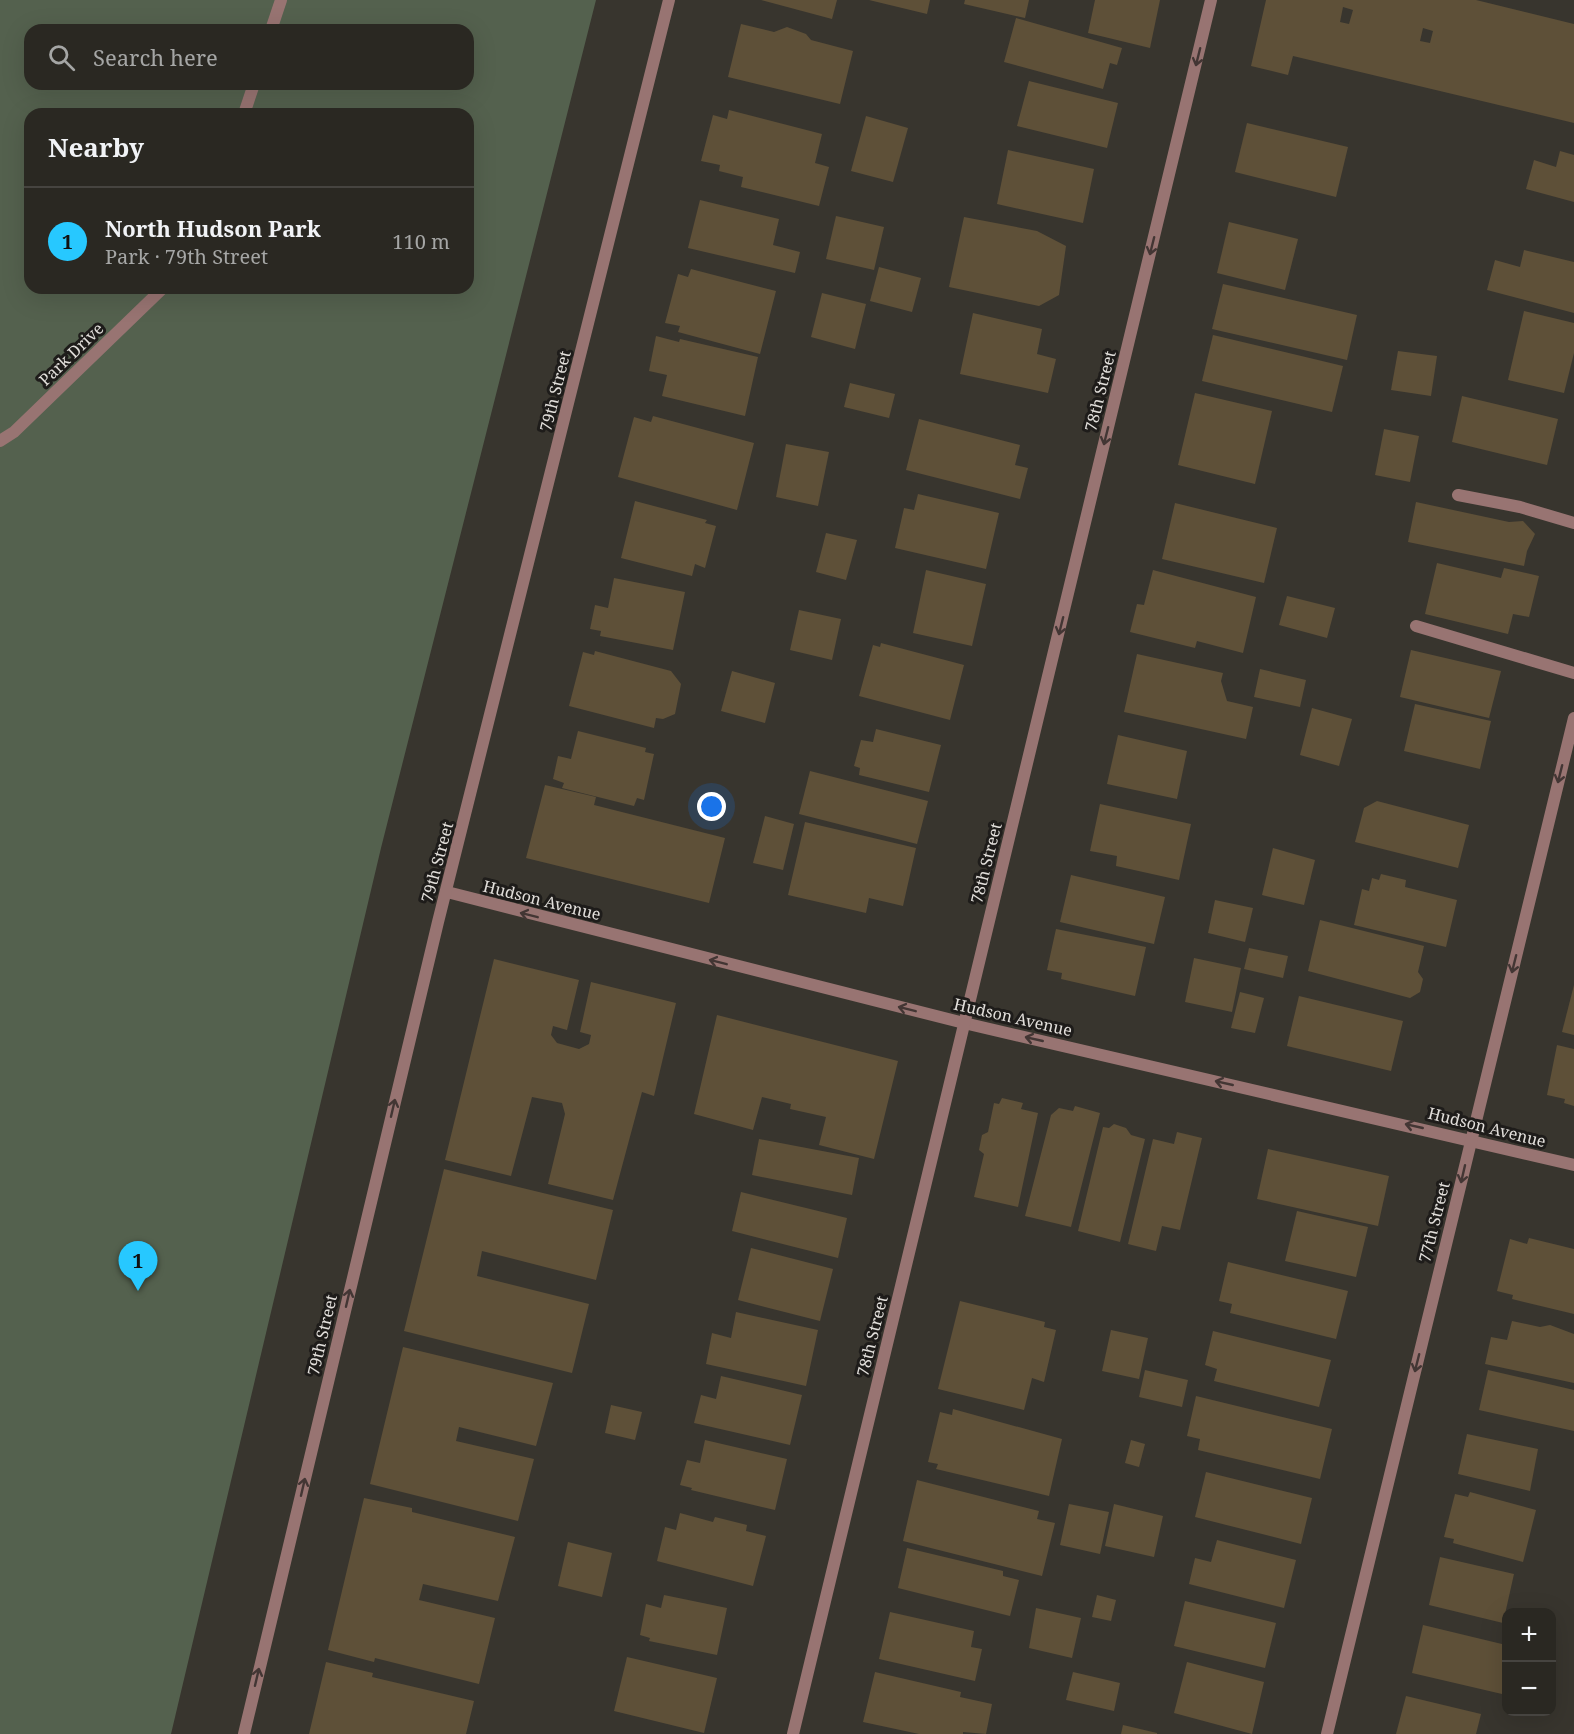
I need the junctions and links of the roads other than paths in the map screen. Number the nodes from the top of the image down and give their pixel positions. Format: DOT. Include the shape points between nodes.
graph roads {
  1 [pos="281,0"];
  2 [pos="669,0"];
  3 [pos="1211,0"];
  4 [pos="274,24"];
  5 [pos="252,90"];
  6 [pos="246,108"];
  7 [pos="158,294"];
  8 [pos="0,441"];
  9 [pos="1458,495"];
  10 [pos="1574,523"];
  11 [pos="1416,626"];
  12 [pos="1574,673"];
  13 [pos="1574,718"];
  14 [pos="447,892"];
  15 [pos="964,1023"];
  16 [pos="1471,1140"];
  17 [pos="1574,1165"];
  18 [pos="244,1734"];
  19 [pos="793,1734"];
  20 [pos="1327,1734"];
  1 -- 4 [label="street"];
  2 -- 14 [label="street, 79th Street"];
  3 -- 15 [label="street, 78th Street, one-way"];
  5 -- 6 [label="street"];
  7 -- 8 [label="street, Park Drive"];
  9 -- 10 [label="street"];
  11 -- 12 [label="street"];
  13 -- 16 [label="street, 77th Street, one-way"];
  15 -- 14 [label="street, Hudson Avenue, one-way"];
  18 -- 14 [label="street, 79th Street, one-way"];
  16 -- 15 [label="street, Hudson Avenue, one-way"];
  15 -- 19 [label="street, 78th Street"];
  16 -- 17 [label="street, Hudson Avenue"];
  16 -- 20 [label="street, 77th Street, one-way"];
}
